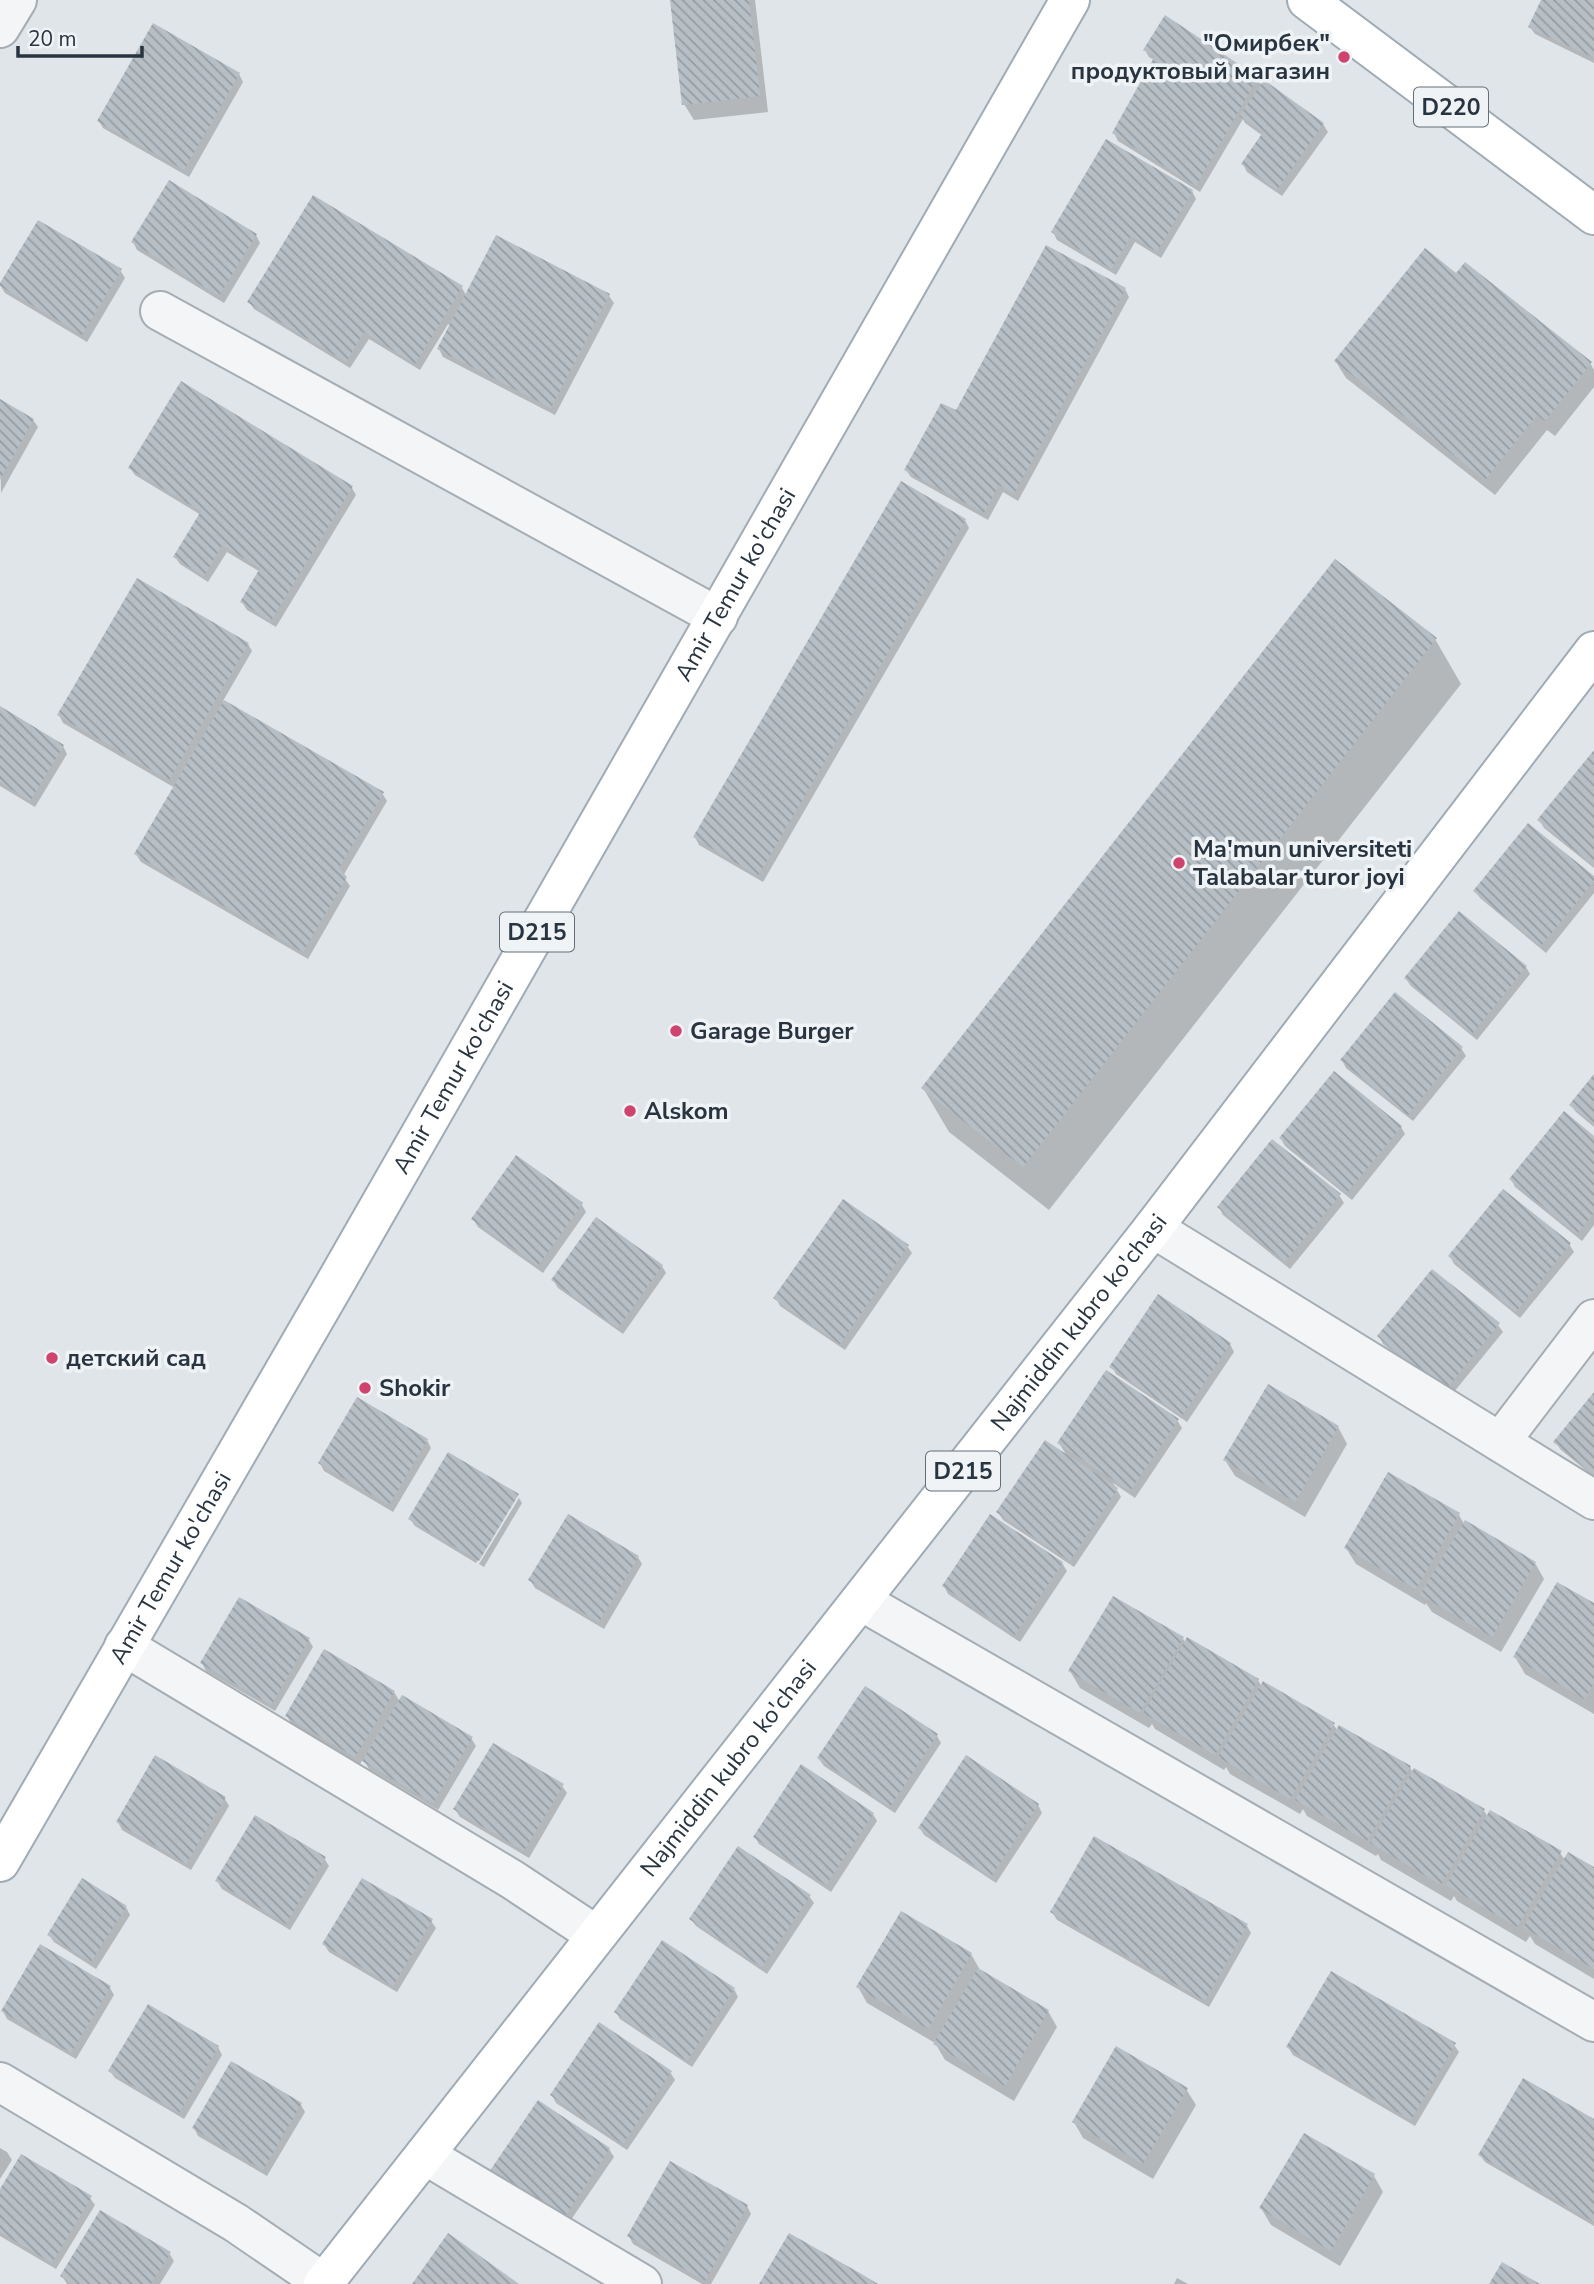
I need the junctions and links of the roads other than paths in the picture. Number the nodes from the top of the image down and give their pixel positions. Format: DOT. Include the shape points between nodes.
graph roads {
  1 [pos="17,0"];
  2 [pos="1070,0"];
  3 [pos="1307,0"];
  4 [pos="0,28"];
  5 [pos="1594,215"];
  6 [pos="160,311"];
  7 [pos="718,617"];
  8 [pos="1594,650"];
  9 [pos="1153,1228"];
  10 [pos="1594,1319"];
  11 [pos="1500,1442"];
  12 [pos="1594,1500"];
  13 [pos="861,1601"];
  14 [pos="124,1646"];
  15 [pos="0,1861"];
  16 [pos="596,1935"];
  17 [pos="1594,2022"];
  18 [pos="0,2082"];
  19 [pos="425,2155"];
  20 [pos="323,2283"];
  21 [pos="642,2284"];
  1 -- 4 [label="street"];
  2 -- 7 [label="main road, Amir Temur ko'chasi / D215"];
  3 -- 5 [label="main road, D220"];
  6 -- 7 [label="street"];
  7 -- 14 [label="main road, Amir Temur ko'chasi / D215"];
  8 -- 9 [label="main road, Najmiddin kubro ko'chasi / D215"];
  9 -- 11 [label="street"];
  9 -- 13 [label="main road, Najmiddin kubro ko'chasi / D215"];
  10 -- 11 [label="street"];
  11 -- 12 [label="street"];
  13 -- 16 [label="main road, Najmiddin kubro ko'chasi / D215"];
  13 -- 17 [label="street"];
  14 -- 15 [label="main road, Amir Temur ko'chasi / D215"];
  14 -- 16 [label="street" via="513,1880"];
  16 -- 19 [label="main road, Najmiddin kubro ko'chasi / D215"];
  18 -- 20 [label="street" via="236,2223"];
  19 -- 20 [label="main road, Najmiddin kubro ko'chasi / D215"];
  19 -- 21 [label="street"];
}
